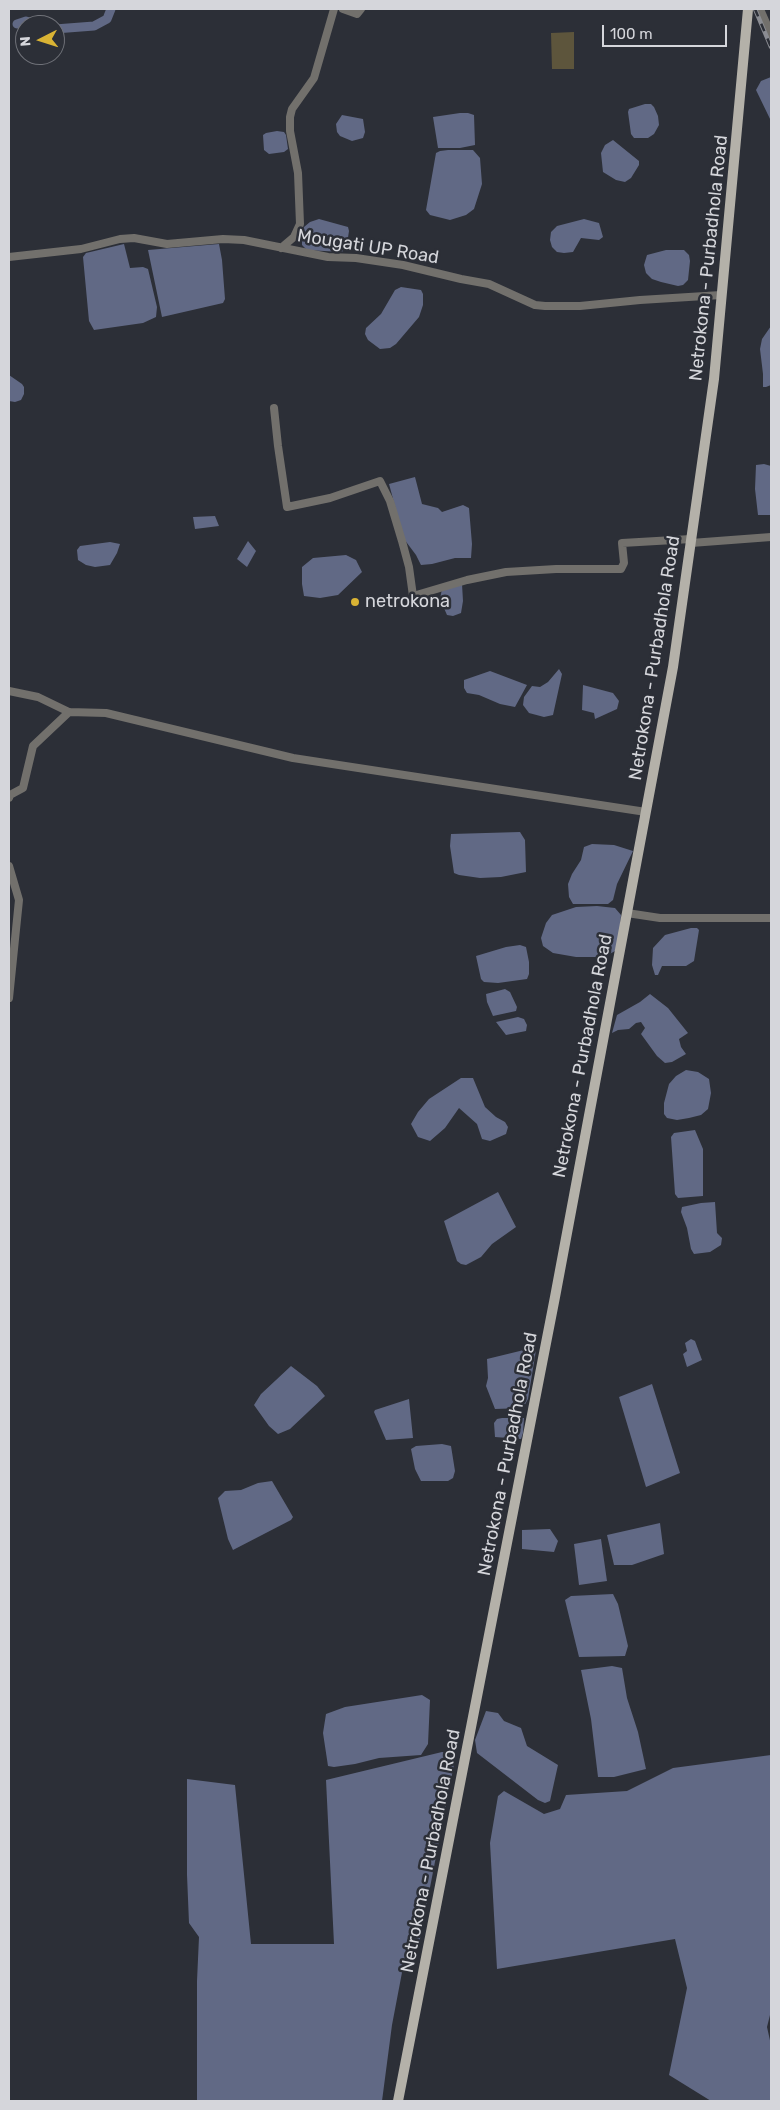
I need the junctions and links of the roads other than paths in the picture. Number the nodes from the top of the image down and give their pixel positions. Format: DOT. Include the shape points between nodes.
graph roads {
  1 [pos="334,9"];
  2 [pos="343,9"];
  3 [pos="361,9"];
  4 [pos="760,9"];
  5 [pos="747,10"];
  6 [pos="771,34"];
  7 [pos="281,248"];
  8 [pos="9,257"];
  9 [pos="721,295"];
  10 [pos="274,408"];
  11 [pos="771,537"];
  12 [pos="691,541"];
  13 [pos="9,691"];
  14 [pos="69,712"];
  15 [pos="9,798"];
  16 [pos="646,812"];
  17 [pos="9,866"];
  18 [pos="627,913"];
  19 [pos="771,918"];
  20 [pos="9,998"];
  21 [pos="398,2101"];
  1 -- 7 [label="street" via="318,67 290,117 298,173 300,224 294,237"];
  2 -- 3 [label="street" via="357,14"];
  4 -- 6 [label="street"];
  5 -- 9 [label="main road, Netrokona - Purbadhola Road"];
  7 -- 8 [label="street, Mougati UP Road" via="244,240 167,244 120,238 81,249"];
  7 -- 9 [label="street, Mougati UP Road" via="403,265 489,284 545,306"];
  9 -- 12 [label="main road, Netrokona - Purbadhola Road" via="714,379"];
  10 -- 12 [label="street" via="287,507 330,498 380,481 402,542 413,596 506,572 621,569 624,563 622,543"];
  11 -- 12 [label="street"];
  12 -- 16 [label="main road, Netrokona - Purbadhola Road" via="673,667"];
  13 -- 14 [label="street" via="38,697"];
  14 -- 15 [label="street" via="33,746 23,788"];
  14 -- 16 [label="street" via="106,713 293,758"];
  16 -- 18 [label="main road, Netrokona - Purbadhola Road"];
  17 -- 20 [label="street" via="19,900"];
  18 -- 19 [label="street" via="660,918"];
  18 -- 21 [label="main road, Netrokona - Purbadhola Road"];
}
